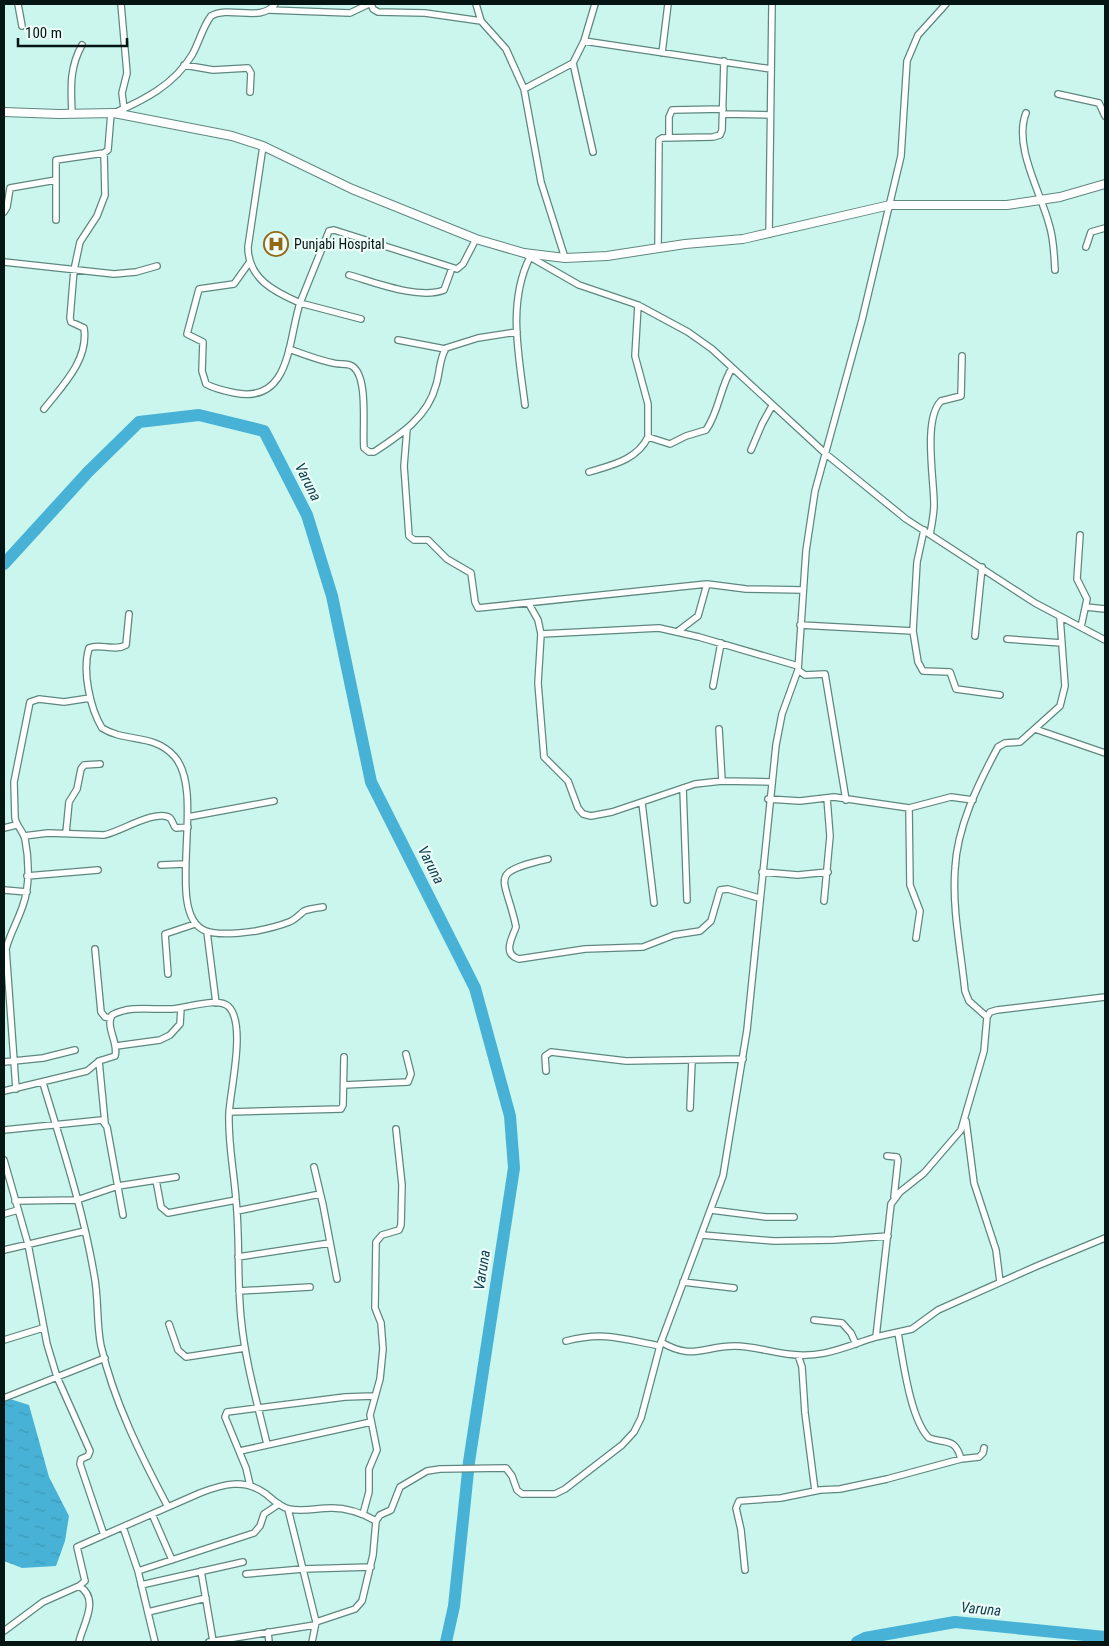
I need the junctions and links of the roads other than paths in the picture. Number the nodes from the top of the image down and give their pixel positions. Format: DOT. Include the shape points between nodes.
graph roads {
  1 [pos="18,4"];
  2 [pos="121,4"];
  3 [pos="275,4"];
  4 [pos="370,4"];
  5 [pos="476,4"];
  6 [pos="594,4"];
  7 [pos="668,4"];
  8 [pos="772,4"];
  9 [pos="946,4"];
  10 [pos="269,10"];
  11 [pos="481,21"];
  12 [pos="22,26"];
  13 [pos="584,41"];
  14 [pos="82,45"];
  15 [pos="662,53"];
  16 [pos="724,61"];
  17 [pos="573,63"];
  18 [pos="184,65"];
  19 [pos="771,69"];
  20 [pos="524,89"];
  21 [pos="250,92"];
  22 [pos="1058,94"];
  23 [pos="124,108"];
  24 [pos="4,112"];
  25 [pos="723,112"];
  26 [pos="112,113"];
  27 [pos="1026,113"];
  28 [pos="72,114"];
  29 [pos="770,115"];
  30 [pos="1105,116"];
  31 [pos="669,138"];
  32 [pos="263,146"];
  33 [pos="593,152"];
  34 [pos="104,153"];
  35 [pos="56,180"];
  36 [pos="1105,184"];
  37 [pos="1040,201"];
  38 [pos="890,205"];
  39 [pos="4,212"];
  40 [pos="56,220"];
  41 [pos="1105,228"];
  42 [pos="769,234"];
  43 [pos="476,239"];
  44 [pos="1086,247"];
  45 [pos="658,248"];
  46 [pos="527,255"];
  47 [pos="565,258"];
  48 [pos="4,262"];
  49 [pos="249,263"];
  50 [pos="157,266"];
  51 [pos="452,268"];
  52 [pos="74,270"];
  53 [pos="1056,270"];
  54 [pos="348,275"];
  55 [pos="300,303"];
  56 [pos="638,305"];
  57 [pos="361,319"];
  58 [pos="517,332"];
  59 [pos="398,340"];
  60 [pos="289,349"];
  61 [pos="445,349"];
  62 [pos="962,356"];
  63 [pos="732,368"];
  64 [pos="525,405"];
  65 [pos="772,406"];
  66 [pos="44,409"];
  67 [pos="407,429"];
  68 [pos="648,437"];
  69 [pos="751,450"];
  70 [pos="826,454"];
  71 [pos="589,472"];
  72 [pos="924,530"];
  73 [pos="930,534"];
  74 [pos="1080,535"];
  75 [pos="982,567"];
  76 [pos="707,584"];
  77 [pos="803,590"];
  78 [pos="530,604"];
  79 [pos="1086,608"];
  80 [pos="1105,608"];
  81 [pos="129,614"];
  82 [pos="1060,616"];
  83 [pos="800,626"];
  84 [pos="1081,627"];
  85 [pos="913,631"];
  86 [pos="677,632"];
  87 [pos="541,634"];
  88 [pos="975,636"];
  89 [pos="1007,640"];
  90 [pos="1105,640"];
  91 [pos="721,643"];
  92 [pos="1062,643"];
  93 [pos="798,668"];
  94 [pos="713,686"];
  95 [pos="1000,695"];
  96 [pos="90,698"];
  97 [pos="719,729"];
  98 [pos="1035,730"];
  99 [pos="1105,754"];
  100 [pos="100,764"];
  101 [pos="722,781"];
  102 [pos="771,782"];
  103 [pos="683,788"];
  104 [pos="828,798"];
  105 [pos="768,800"];
  106 [pos="846,800"];
  107 [pos="973,800"];
  108 [pos="274,801"];
  109 [pos="642,802"];
  110 [pos="909,808"];
  111 [pos="188,817"];
  112 [pos="16,825"];
  113 [pos="188,827"];
  114 [pos="4,828"];
  115 [pos="66,833"];
  116 [pos="24,836"];
  117 [pos="548,859"];
  118 [pos="185,864"];
  119 [pos="161,865"];
  120 [pos="98,870"];
  121 [pos="762,872"];
  122 [pos="828,872"];
  123 [pos="27,876"];
  124 [pos="4,890"];
  125 [pos="27,892"];
  126 [pos="759,898"];
  127 [pos="687,900"];
  128 [pos="824,902"];
  129 [pos="654,903"];
  130 [pos="322,907"];
  131 [pos="195,924"];
  132 [pos="207,932"];
  133 [pos="916,938"];
  134 [pos="6,941"];
  135 [pos="95,949"];
  136 [pos="168,974"];
  137 [pos="1105,997"];
  138 [pos="6,1001"];
  139 [pos="216,1003"];
  140 [pos="181,1008"];
  141 [pos="987,1017"];
  142 [pos="110,1018"];
  143 [pos="116,1046"];
  144 [pos="75,1050"];
  145 [pos="406,1054"];
  146 [pos="344,1057"];
  147 [pos="743,1059"];
  148 [pos="15,1060"];
  149 [pos="99,1061"];
  150 [pos="692,1061"];
  151 [pos="4,1062"];
  152 [pos="546,1071"];
  153 [pos="44,1083"];
  154 [pos="344,1085"];
  155 [pos="16,1089"];
  156 [pos="4,1091"];
  157 [pos="690,1108"];
  158 [pos="229,1112"];
  159 [pos="965,1119"];
  160 [pos="105,1122"];
  161 [pos="56,1124"];
  162 [pos="396,1129"];
  163 [pos="4,1130"];
  164 [pos="886,1156"];
  165 [pos="4,1160"];
  166 [pos="314,1167"];
  167 [pos="5,1168"];
  168 [pos="176,1177"];
  169 [pos="156,1180"];
  170 [pos="118,1186"];
  171 [pos="320,1194"];
  172 [pos="894,1197"];
  173 [pos="15,1200"];
  174 [pos="77,1200"];
  175 [pos="236,1200"];
  176 [pos="18,1210"];
  177 [pos="711,1210"];
  178 [pos="237,1211"];
  179 [pos="4,1214"];
  180 [pos="123,1215"];
  181 [pos="794,1218"];
  182 [pos="85,1231"];
  183 [pos="702,1235"];
  184 [pos="888,1236"];
  185 [pos="1105,1238"];
  186 [pos="330,1243"];
  187 [pos="28,1244"];
  188 [pos="4,1250"];
  189 [pos="238,1257"];
  190 [pos="336,1279"];
  191 [pos="683,1282"];
  192 [pos="1000,1282"];
  193 [pos="310,1288"];
  194 [pos="734,1288"];
  195 [pos="239,1291"];
  196 [pos="814,1320"];
  197 [pos="169,1324"];
  198 [pos="43,1328"];
  199 [pos="898,1333"];
  200 [pos="876,1337"];
  201 [pos="4,1340"];
  202 [pos="566,1341"];
  203 [pos="661,1344"];
  204 [pos="856,1344"];
  205 [pos="245,1348"];
  206 [pos="798,1355"];
  207 [pos="105,1358"];
  208 [pos="57,1377"];
  209 [pos="374,1396"];
  210 [pos="4,1398"];
  211 [pos="258,1407"];
  212 [pos="371,1422"];
  213 [pos="267,1444"];
  214 [pos="984,1448"];
  215 [pos="240,1451"];
  216 [pos="960,1459"];
  217 [pos="250,1485"];
  218 [pos="815,1491"];
  219 [pos="279,1504"];
  220 [pos="168,1507"];
  221 [pos="288,1508"];
  222 [pos="152,1514"];
  223 [pos="363,1514"];
  224 [pos="376,1521"];
  225 [pos="123,1527"];
  226 [pos="104,1535"];
  227 [pos="172,1560"];
  228 [pos="243,1562"];
  229 [pos="371,1567"];
  230 [pos="303,1569"];
  231 [pos="745,1570"];
  232 [pos="138,1571"];
  233 [pos="202,1572"];
  234 [pos="246,1574"];
  235 [pos="141,1585"];
  236 [pos="80,1586"];
  237 [pos="206,1598"];
  238 [pos="148,1612"];
  239 [pos="316,1624"];
  240 [pos="4,1631"];
  241 [pos="268,1632"];
  242 [pos="79,1642"];
  243 [pos="155,1642"];
  244 [pos="211,1642"];
  245 [pos="269,1642"];
  246 [pos="312,1642"];
  1 -- 12 [label="street"];
  2 -- 23 [label="street" via="127,72 122,94"];
  3 -- 10 [label="street"];
  4 -- 10 [label="street" via="350,13"];
  4 -- 11 [label="street" via="378,12 425,13"];
  5 -- 11 [label="street"];
  6 -- 13 [label="street"];
  7 -- 15 [label="street"];
  8 -- 19 [label="street"];
  9 -- 38 [label="street" via="918,35 907,60 904,132"];
  10 -- 18 [label="street" via="251,13 224,11 211,16"];
  11 -- 20 [label="street" via="506,48"];
  13 -- 15 [label="street"];
  13 -- 17 [label="street"];
  14 -- 28 [label="street" via="71,78"];
  15 -- 16 [label="street"];
  16 -- 19 [label="street"];
  16 -- 25 [label="street"];
  17 -- 20 [label="street"];
  17 -- 33 [label="street"];
  18 -- 21 [label="street" via="213,70 248,68 251,73"];
  18 -- 23 [label="street" via="159,91"];
  19 -- 29 [label="street"];
  20 -- 47 [label="street" via="541,182"];
  22 -- 30 [label="street" via="1099,103"];
  23 -- 26 [label="street"];
  24 -- 28 [label="street"];
  25 -- 29 [label="street"];
  25 -- 31 [label="street" via="720,135"];
  25 -- 31 [label="street" via="672,110"];
  26 -- 28 [label="street"];
  26 -- 32 [label="street" via="198,128"];
  26 -- 34 [label="street" via="110,146"];
  27 -- 37 [label="street" via="1025,149"];
  29 -- 42 [label="street"];
  31 -- 45 [label="street" via="662,138 658,143"];
  32 -- 43 [label="street" via="352,189"];
  32 -- 49 [label="street" via="248,247"];
  34 -- 35 [label="street" via="59,158"];
  34 -- 52 [label="street" via="105,195 97,216 80,242"];
  35 -- 39 [label="street" via="10,188"];
  35 -- 40 [label="street"];
  36 -- 37 [label="street"];
  37 -- 38 [label="street" via="1007,205"];
  37 -- 53 [label="street" via="1051,228"];
  38 -- 42 [label="street"];
  38 -- 70 [label="street"];
  41 -- 44 [label="street" via="1091,232"];
  42 -- 45 [label="street"];
  43 -- 46 [label="street"];
  43 -- 51 [label="street" via="460,267"];
  45 -- 47 [label="street"];
  46 -- 47 [label="street"];
  46 -- 56 [label="street" via="580,286"];
  46 -- 58 [label="street" via="519,283"];
  48 -- 52 [label="street"];
  49 -- 55 [label="street" via="254,273 269,287"];
  49 -- 60 [label="street" via="234,284 200,289 187,334 203,342 203,378 206,384 224,391 258,394 278,379"];
  50 -- 52 [label="street" via="123,274"];
  51 -- 54 [label="street" via="444,290 431,293"];
  51 -- 55 [label="street" via="332,230"];
  52 -- 66 [label="street" via="70,318 71,322 84,328 81,356 71,375"];
  55 -- 57 [label="street"];
  55 -- 60 [label="street"];
  56 -- 63 [label="street" via="688,332"];
  56 -- 68 [label="street" via="635,356 648,404"];
  58 -- 61 [label="street" via="478,338"];
  58 -- 64 [label="street"];
  59 -- 61 [label="street"];
  60 -- 67 [label="street" via="356,370 364,396 362,428 366,451 374,452"];
  61 -- 67 [label="street" via="432,398"];
  62 -- 73 [label="street" via="961,396 941,401 934,413 934,505"];
  63 -- 65 [label="street"];
  63 -- 68 [label="street" via="706,430 674,443"];
  65 -- 69 [label="street"];
  65 -- 70 [label="street"];
  67 -- 78 [label="street" via="404,466 410,538 428,540 447,559 471,573 478,608"];
  68 -- 71 [label="street" via="632,456"];
  70 -- 72 [label="street" via="878,498"];
  70 -- 77 [label="street" via="814,491"];
  72 -- 73 [label="street"];
  72 -- 85 [label="street" via="917,562"];
  73 -- 75 [label="street"];
  74 -- 79 [label="street" via="1077,579 1086,593"];
  75 -- 82 [label="street" via="1018,593"];
  75 -- 88 [label="street"];
  76 -- 77 [label="street" via="746,589"];
  76 -- 78 [label="street"];
  76 -- 86 [label="street" via="698,616"];
  77 -- 83 [label="street"];
  78 -- 87 [label="street"];
  79 -- 80 [label="street"];
  79 -- 84 [label="street"];
  81 -- 96 [label="street" via="126,645 120,648 89,648"];
  82 -- 84 [label="street"];
  82 -- 92 [label="street"];
  83 -- 85 [label="street"];
  83 -- 93 [label="street"];
  84 -- 90 [label="street"];
  85 -- 95 [label="street" via="920,669 950,672 956,689"];
  86 -- 87 [label="street" via="651,628"];
  86 -- 91 [label="street"];
  87 -- 109 [label="street" via="538,683 544,757 568,781 583,814 600,814"];
  89 -- 92 [label="street"];
  91 -- 93 [label="street"];
  91 -- 94 [label="street"];
  92 -- 98 [label="street" via="1064,697 1054,714"];
  93 -- 102 [label="street" via="778,729"];
  93 -- 106 [label="street" via="805,675 825,674"];
  96 -- 111 [label="street" via="102,728 156,742 173,755 185,774"];
  96 -- 112 [label="street" via="30,702 14,782"];
  97 -- 101 [label="street"];
  98 -- 99 [label="street"];
  98 -- 107 [label="street" via="1020,742 998,747"];
  100 -- 115 [label="street" via="84,765 81,769 77,790 69,802"];
  101 -- 102 [label="street"];
  101 -- 103 [label="street"];
  102 -- 105 [label="street"];
  103 -- 109 [label="street"];
  103 -- 127 [label="street"];
  104 -- 105 [label="street"];
  104 -- 106 [label="street"];
  104 -- 122 [label="street"];
  105 -- 121 [label="street"];
  106 -- 110 [label="street"];
  107 -- 110 [label="street" via="951,797"];
  107 -- 141 [label="street" via="956,855 955,888 965,991 968,1001"];
  108 -- 111 [label="street"];
  109 -- 129 [label="street"];
  110 -- 133 [label="street" via="910,885 920,911"];
  111 -- 113 [label="street"];
  112 -- 114 [label="street"];
  112 -- 116 [label="street"];
  113 -- 115 [label="street" via="176,828 165,817 134,821 113,834"];
  113 -- 118 [label="street"];
  115 -- 116 [label="street"];
  116 -- 123 [label="street"];
  117 -- 126 [label="street" via="509,870 505,876 504,890 516,926 509,941 510,953 519,959 593,949 643,947 708,926 720,890 728,889"];
  118 -- 119 [label="street"];
  118 -- 131 [label="street" via="190,911"];
  120 -- 123 [label="street"];
  121 -- 122 [label="street"];
  121 -- 126 [label="street"];
  122 -- 128 [label="street"];
  123 -- 125 [label="street"];
  124 -- 125 [label="street"];
  125 -- 134 [label="street"];
  126 -- 147 [label="street"];
  130 -- 132 [label="street" via="306,910 288,923 256,931"];
  131 -- 132 [label="street"];
  131 -- 136 [label="street" via="165,934"];
  132 -- 139 [label="street"];
  134 -- 138 [label="street"];
  135 -- 142 [label="street" via="101,1012"];
  137 -- 141 [label="street" via="997,1010"];
  138 -- 148 [label="street"];
  139 -- 140 [label="street"];
  139 -- 158 [label="street" via="228,1006 236,1026"];
  140 -- 142 [label="street" via="142,1008 116,1012"];
  140 -- 143 [label="street" via="180,1024 166,1038"];
  141 -- 159 [label="street" via="984,1051"];
  142 -- 143 [label="street"];
  143 -- 149 [label="street" via="115,1056"];
  144 -- 148 [label="street" via="43,1058"];
  145 -- 154 [label="street" via="411,1074 408,1082"];
  146 -- 154 [label="street"];
  147 -- 150 [label="street"];
  147 -- 177 [label="street" via="723,1176"];
  148 -- 151 [label="street"];
  148 -- 155 [label="street"];
  149 -- 153 [label="street" via="87,1072"];
  149 -- 160 [label="street"];
  150 -- 152 [label="street" via="626,1061 551,1052 545,1056"];
  150 -- 157 [label="street"];
  153 -- 155 [label="street"];
  153 -- 161 [label="street"];
  154 -- 158 [label="street" via="343,1105 338,1110"];
  155 -- 156 [label="street"];
  158 -- 175 [label="street" via="230,1160"];
  159 -- 172 [label="street" via="947,1149"];
  159 -- 192 [label="street" via="974,1183 996,1250"];
  160 -- 161 [label="street"];
  160 -- 170 [label="street"];
  161 -- 163 [label="street"];
  161 -- 174 [label="street"];
  162 -- 209 [label="street" via="402,1185 401,1225 399,1230 382,1235 376,1242 375,1308 381,1323 383,1349 380,1379"];
  164 -- 172 [label="street" via="897,1157 898,1160"];
  165 -- 167 [label="street"];
  166 -- 171 [label="street"];
  167 -- 173 [label="street"];
  168 -- 169 [label="street"];
  169 -- 170 [label="street"];
  169 -- 175 [label="street" via="160,1207 168,1213"];
  170 -- 174 [label="street"];
  170 -- 180 [label="street"];
  171 -- 178 [label="street"];
  171 -- 186 [label="street"];
  172 -- 184 [label="street"];
  173 -- 174 [label="street"];
  173 -- 176 [label="street"];
  174 -- 182 [label="street"];
  175 -- 178 [label="street"];
  176 -- 179 [label="street"];
  176 -- 187 [label="street"];
  177 -- 181 [label="street"];
  177 -- 183 [label="street"];
  178 -- 189 [label="street"];
  182 -- 187 [label="street"];
  182 -- 207 [label="street" via="95,1276 98,1322"];
  183 -- 184 [label="street" via="774,1241"];
  183 -- 191 [label="street"];
  184 -- 200 [label="street"];
  185 -- 192 [label="street"];
  186 -- 189 [label="street"];
  186 -- 190 [label="street"];
  187 -- 188 [label="street"];
  187 -- 198 [label="street"];
  189 -- 195 [label="street"];
  191 -- 194 [label="street"];
  191 -- 203 [label="street"];
  192 -- 199 [label="street" via="938,1310 912,1329"];
  193 -- 195 [label="street"];
  195 -- 205 [label="street"];
  196 -- 204 [label="street" via="842,1323"];
  197 -- 205 [label="street" via="178,1350 186,1357"];
  198 -- 201 [label="street"];
  198 -- 208 [label="street"];
  199 -- 200 [label="street"];
  199 -- 216 [label="street" via="910,1396 923,1432 936,1441 954,1444"];
  200 -- 204 [label="street"];
  202 -- 203 [label="street" via="605,1335"];
  203 -- 206 [label="street" via="685,1353 738,1346"];
  203 -- 224 [label="street" via="634,1432 566,1488 555,1494 522,1494 506,1468 440,1469 418,1475 400,1487 391,1510"];
  204 -- 206 [label="street" via="832,1352"];
  205 -- 211 [label="street"];
  206 -- 218 [label="street"];
  207 -- 208 [label="street"];
  207 -- 220 [label="street" via="132,1433"];
  208 -- 210 [label="street"];
  208 -- 226 [label="street" via="90,1451 80,1464"];
  209 -- 211 [label="street"];
  209 -- 212 [label="street"];
  211 -- 213 [label="street"];
  211 -- 215 [label="street" via="226,1414"];
  212 -- 213 [label="street"];
  212 -- 223 [label="street" via="376,1450 369,1469 369,1492"];
  213 -- 215 [label="street"];
  214 -- 216 [label="street" via="982,1456"];
  215 -- 217 [label="street"];
  216 -- 218 [label="street" via="887,1479"];
  217 -- 219 [label="street"];
  217 -- 220 [label="street" via="238,1483 215,1487"];
  218 -- 231 [label="street" via="737,1503"];
  219 -- 221 [label="street"];
  219 -- 227 [label="street" via="264,1514 254,1533"];
  220 -- 222 [label="street"];
  221 -- 223 [label="street" via="342,1509"];
  221 -- 230 [label="street"];
  222 -- 225 [label="street"];
  222 -- 227 [label="street"];
  223 -- 224 [label="street"];
  224 -- 229 [label="street"];
  225 -- 226 [label="street"];
  225 -- 232 [label="street"];
  226 -- 236 [label="street" via="77,1547 85,1580"];
  227 -- 232 [label="street"];
  228 -- 233 [label="street"];
  229 -- 230 [label="street"];
  229 -- 239 [label="street" via="362,1601 355,1609"];
  230 -- 234 [label="street"];
  230 -- 239 [label="street"];
  232 -- 235 [label="street"];
  233 -- 235 [label="street"];
  233 -- 237 [label="street"];
  235 -- 238 [label="street"];
  236 -- 240 [label="street" via="43,1602"];
  236 -- 242 [label="street" via="85,1591 90,1611"];
  237 -- 238 [label="street"];
  237 -- 244 [label="street"];
  238 -- 243 [label="street"];
  239 -- 241 [label="street"];
  239 -- 246 [label="street"];
  241 -- 244 [label="street"];
  241 -- 245 [label="street"];
}
